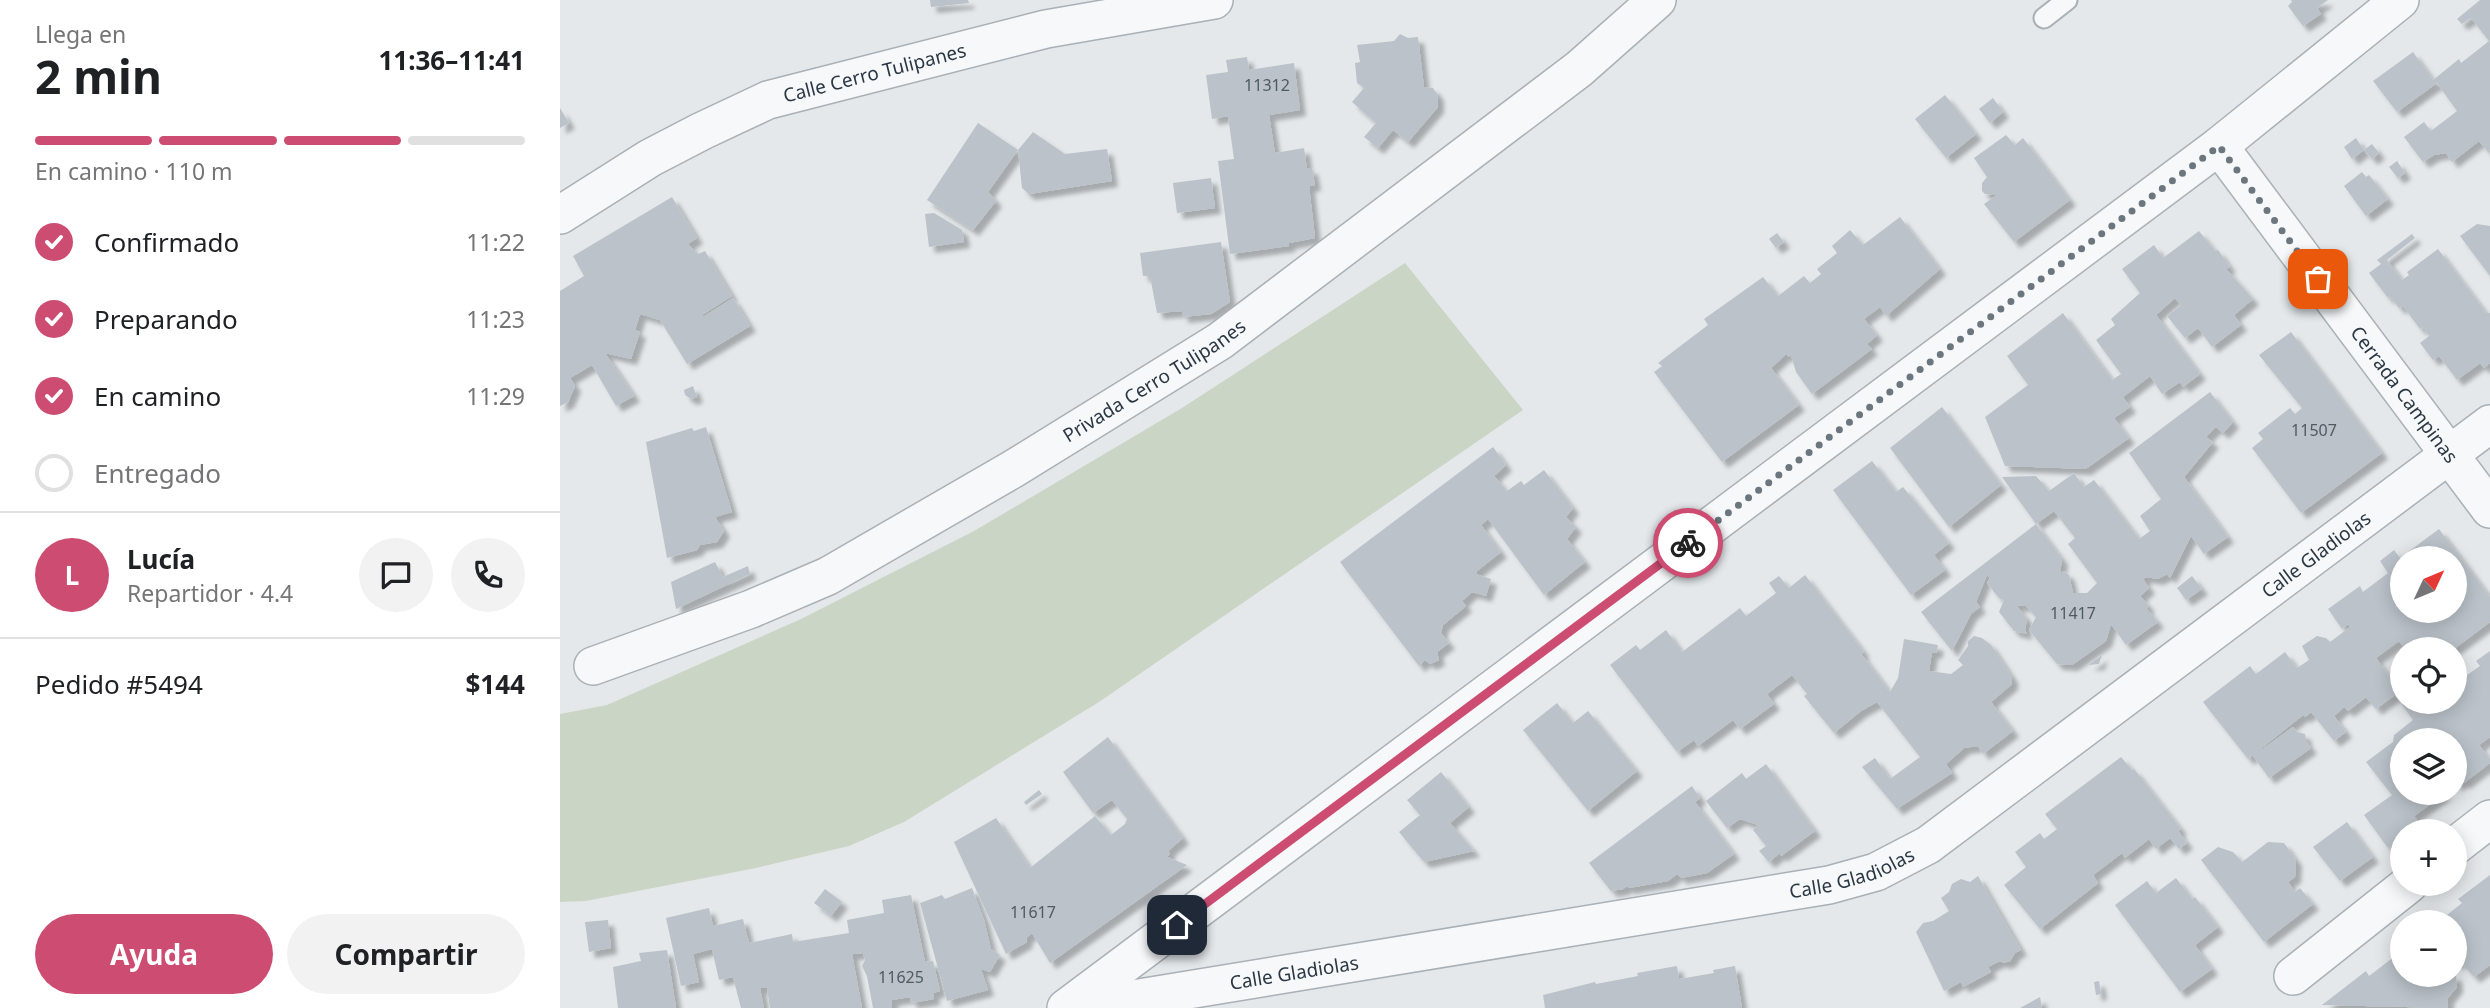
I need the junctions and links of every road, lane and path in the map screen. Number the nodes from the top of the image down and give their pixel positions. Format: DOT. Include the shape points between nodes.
graph roads {
  1 [pos="1214,0"];
  2 [pos="1657,0"];
  3 [pos="2067,0"];
  4 [pos="2400,0"];
  5 [pos="2044,18"];
  6 [pos="2219,146"];
  7 [pos="560,215"];
  8 [pos="2490,424"];
  9 [pos="2451,456"];
  10 [pos="2490,509"];
  11 [pos="593,666"];
  12 [pos="2490,819"];
  13 [pos="2467,837"];
  14 [pos="2394,896"];
  15 [pos="2294,976"];
  16 [pos="1066,1008"];
  17 [pos="1078,1008"];
  1 -- 7 [label="street, Calle Cerro Tulipanes" via="1046,29 768,100 650,158"];
  2 -- 11 [label="street, Privada Cerro Tulipanes" via="1579,69 1220,341 828,576"];
  3 -- 5 [label="lane"];
  4 -- 6 [label="street"];
  6 -- 9 [label="street, Cerrada Campinas"];
  6 -- 16 [label="street"];
  8 -- 9 [label="street, Calle Gladiolas"];
  9 -- 10 [label="street, Cerrada Campinas"];
  9 -- 17 [label="street, Calle Gladiolas" via="1928,845 1876,872 1829,886"];
  12 -- 13 [label="street"];
  14 -- 15 [label="street"];
}
